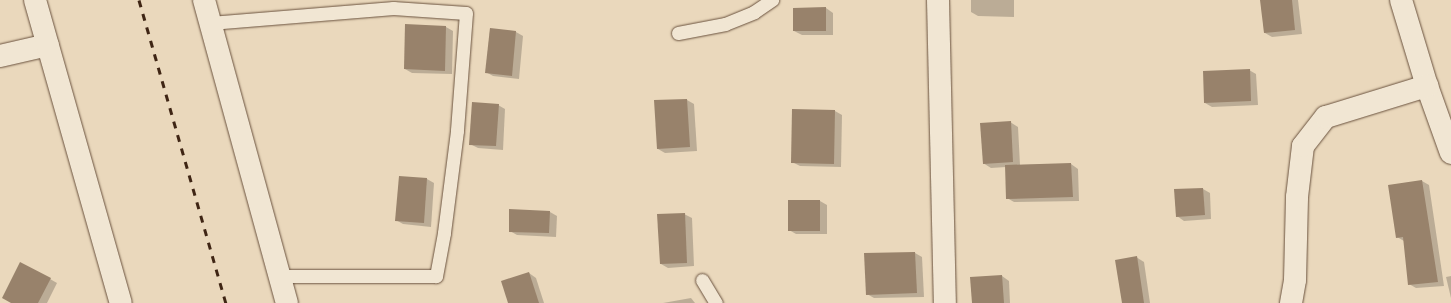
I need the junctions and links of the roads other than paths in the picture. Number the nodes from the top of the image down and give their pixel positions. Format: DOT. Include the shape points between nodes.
graph roads {
  1 [pos="35,0"];
  2 [pos="204,0"];
  3 [pos="772,0"];
  4 [pos="938,0"];
  5 [pos="1401,0"];
  6 [pos="210,23"];
  7 [pos="678,33"];
  8 [pos="48,45"];
  9 [pos="0,56"];
  10 [pos="1427,86"];
  11 [pos="1442,104"];
  12 [pos="1451,153"];
  13 [pos="280,276"];
  14 [pos="702,280"];
  15 [pos="120,303"];
  16 [pos="287,303"];
  17 [pos="716,303"];
  18 [pos="944,303"];
  19 [pos="1291,303"];
  1 -- 8 [label="street"];
  2 -- 6 [label="street"];
  3 -- 7 [label="lane" via="754,12 725,24"];
  4 -- 18 [label="street"];
  5 -- 10 [label="street"];
  6 -- 13 [label="street"];
  6 -- 13 [label="lane" via="393,8 466,13 457,131 436,276"];
  8 -- 9 [label="street"];
  8 -- 15 [label="street"];
  10 -- 11 [label="street"];
  10 -- 19 [label="street" via="1326,117 1303,146 1297,197 1295,280"];
  11 -- 12 [label="street"];
  13 -- 16 [label="street"];
  14 -- 17 [label="lane"];
}
